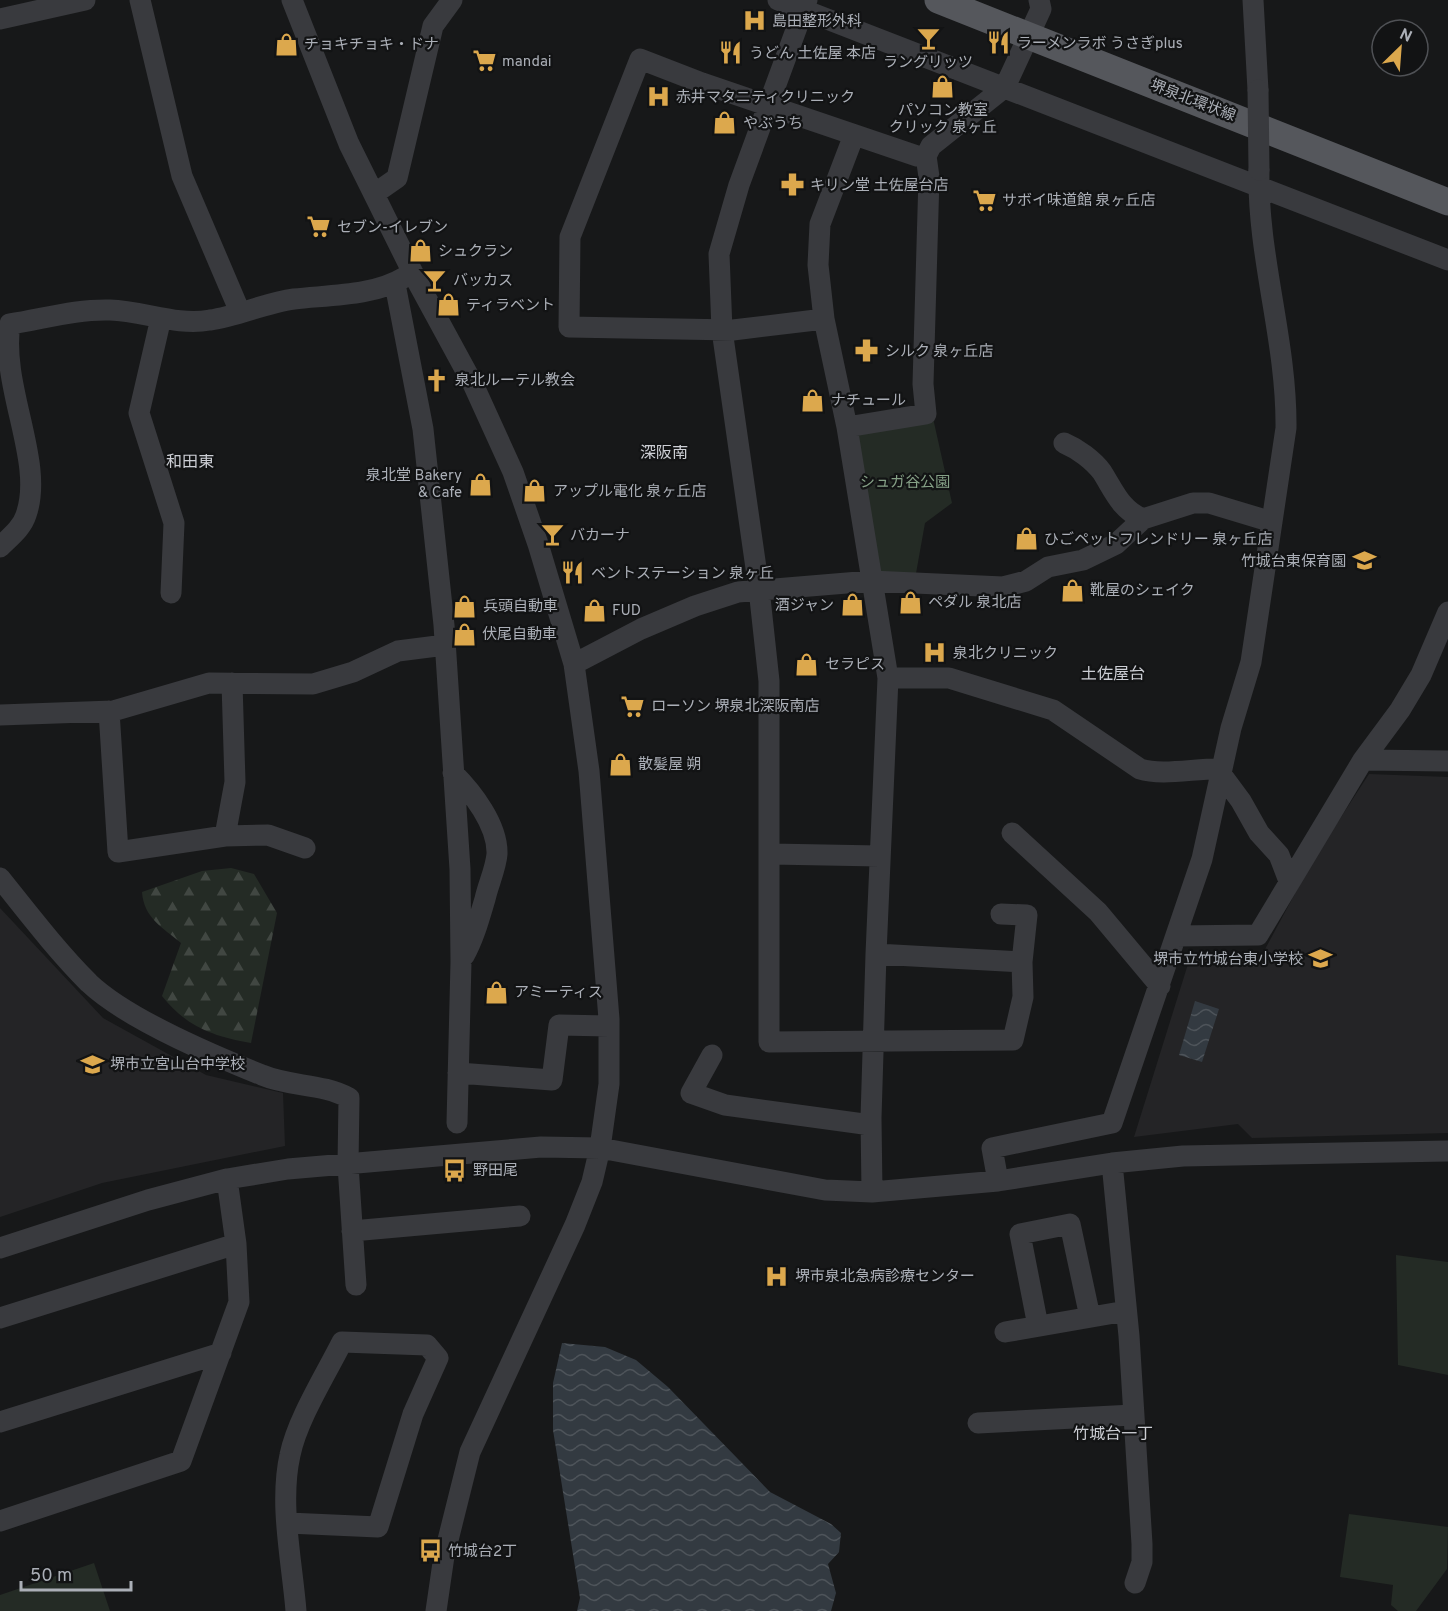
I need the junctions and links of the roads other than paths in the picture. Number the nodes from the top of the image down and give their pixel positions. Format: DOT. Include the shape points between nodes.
graph roads {
  1 [pos="85,0"];
  2 [pos="140,0"];
  3 [pos="292,0"];
  4 [pos="452,0"];
  5 [pos="778,0"];
  6 [pos="938,0"];
  7 [pos="1039,0"];
  8 [pos="1253,0"];
  9 [pos="805,4"];
  10 [pos="0,19"];
  11 [pos="1030,36"];
  12 [pos="1005,87"];
  13 [pos="770,104"];
  14 [pos="854,135"];
  15 [pos="926,156"];
  16 [pos="1259,178"];
  17 [pos="374,194"];
  18 [pos="1448,202"];
  19 [pos="1448,260"];
  20 [pos="413,273"];
  21 [pos="395,284"];
  22 [pos="240,312"];
  23 [pos="161,318"];
  24 [pos="5,319"];
  25 [pos="824,319"];
  26 [pos="722,330"];
  27 [pos="847,427"];
  28 [pos="1064,443"];
  29 [pos="1143,519"];
  30 [pos="1272,522"];
  31 [pos="0,547"];
  32 [pos="871,581"];
  33 [pos="759,589"];
  34 [pos="171,593"];
  35 [pos="1448,612"];
  36 [pos="446,645"];
  37 [pos="574,664"];
  38 [pos="888,678"];
  39 [pos="232,683"];
  40 [pos="109,711"];
  41 [pos="0,715"];
  42 [pos="1363,760"];
  43 [pos="1448,761"];
  44 [pos="1222,772"];
  45 [pos="453,773"];
  46 [pos="1012,833"];
  47 [pos="225,836"];
  48 [pos="305,848"];
  49 [pos="771,854"];
  50 [pos="879,856"];
  51 [pos="0,878"];
  52 [pos="1289,880"];
  53 [pos="1001,914"];
  54 [pos="1176,936"];
  55 [pos="876,954"];
  56 [pos="461,962"];
  57 [pos="1022,962"];
  58 [pos="1160,986"];
  59 [pos="609,1026"];
  60 [pos="873,1040"];
  61 [pos="712,1055"];
  62 [pos="458,1072"];
  63 [pos="457,1123"];
  64 [pos="871,1125"];
  65 [pos="600,1148"];
  66 [pos="1448,1151"];
  67 [pos="1112,1162"];
  68 [pos="348,1165"];
  69 [pos="227,1179"];
  70 [pos="998,1181"];
  71 [pos="872,1192"];
  72 [pos="520,1216"];
  73 [pos="352,1231"];
  74 [pos="236,1244"];
  75 [pos="0,1248"];
  76 [pos="356,1286"];
  77 [pos="1126,1311"];
  78 [pos="1090,1317"];
  79 [pos="0,1318"];
  80 [pos="1038,1326"];
  81 [pos="1005,1332"];
  82 [pos="221,1353"];
  83 [pos="1133,1415"];
  84 [pos="0,1422"];
  85 [pos="978,1423"];
  86 [pos="0,1521"];
  87 [pos="288,1523"];
  88 [pos="1135,1583"];
  89 [pos="296,1611"];
  90 [pos="436,1611"];
  1 -- 10 [label="street"];
  2 -- 22 [label="street" via="182,176"];
  3 -- 17 [label="street" via="349,144"];
  4 -- 17 [label="street" via="433,26 397,178"];
  5 -- 9 [label="street"];
  6 -- 11 [label="main road, 堺泉北環状線"];
  7 -- 11 [label="street" via="1041,9"];
  8 -- 16 [label="street, bridge"];
  9 -- 12 [label="street"];
  9 -- 13 [label="street"];
  11 -- 12 [label="street"];
  11 -- 18 [label="main road, 堺泉北環状線"];
  12 -- 15 [label="street" via="931,147"];
  12 -- 16 [label="street"];
  13 -- 14 [label="street"];
  13 -- 26 [label="street" via="739,185 719,254"];
  13 -- 26 [label="street" via="640,59 570,237 570,327"];
  14 -- 15 [label="street"];
  14 -- 25 [label="street" via="820,224 818,265"];
  15 -- 27 [label="street" via="926,414"];
  16 -- 19 [label="street"];
  16 -- 30 [label="street" via="1286,391 1286,428"];
  17 -- 20 [label="street"];
  20 -- 21 [label="street"];
  20 -- 37 [label="street" via="473,384 513,472"];
  21 -- 22 [label="street" via="362,292 282,301"];
  21 -- 36 [label="street" via="423,429"];
  22 -- 23 [label="street" via="210,320 182,322"];
  23 -- 24 [label="street" via="111,310"];
  23 -- 34 [label="street" via="139,413 174,524"];
  24 -- 31 [label="street" via="5,399 28,477 30,497 26,516"];
  25 -- 26 [label="street"];
  25 -- 27 [label="street"];
  26 -- 33 [label="street"];
  27 -- 32 [label="street"];
  28 -- 29 [label="street" via="1076,448 1101,471 1115,496"];
  29 -- 30 [label="street" via="1193,503 1209,503"];
  29 -- 32 [label="street" via="1116,544 1083,560 1048,567 1026,581 1003,587"];
  30 -- 44 [label="street" via="1251,662"];
  32 -- 33 [label="street"];
  32 -- 38 [label="street"];
  33 -- 37 [label="street" via="695,606"];
  33 -- 49 [label="street" via="769,681"];
  35 -- 42 [label="street" via="1421,675"];
  36 -- 39 [label="street" via="398,651 353,672 313,684"];
  36 -- 45 [label="street"];
  37 -- 59 [label="street" via="590,771"];
  38 -- 44 [label="street" via="949,678 1053,710 1140,769 1152,773 1198,768"];
  38 -- 50 [label="street"];
  39 -- 40 [label="street" via="209,683"];
  39 -- 47 [label="street" via="235,782"];
  40 -- 41 [label="street"];
  40 -- 47 [label="street" via="118,852"];
  42 -- 43 [label="street"];
  42 -- 52 [label="street"];
  44 -- 52 [label="street" via="1259,833 1279,855"];
  44 -- 54 [label="street" via="1202,859"];
  45 -- 56 [label="street"];
  45 -- 56 [label="street" via="487,821 497,855 473,941"];
  46 -- 58 [label="street" via="1098,912"];
  47 -- 48 [label="street" via="268,835"];
  49 -- 50 [label="street"];
  49 -- 60 [label="street" via="769,1042"];
  50 -- 55 [label="street"];
  51 -- 68 [label="street" via="90,983 121,1007 266,1077 336,1090 350,1098"];
  52 -- 54 [label="street" via="1258,935"];
  53 -- 57 [label="street" via="1026,915"];
  54 -- 58 [label="street"];
  55 -- 57 [label="street"];
  55 -- 60 [label="street"];
  56 -- 62 [label="street"];
  57 -- 60 [label="street" via="1023,997 1013,1040"];
  58 -- 70 [label="street" via="1112,1123 992,1148"];
  59 -- 62 [label="street" via="559,1024 552,1080"];
  59 -- 65 [label="street" via="609,1084"];
  60 -- 64 [label="street"];
  61 -- 64 [label="street" via="691,1093 725,1105"];
  62 -- 63 [label="street"];
  64 -- 71 [label="street"];
  65 -- 68 [label="street" via="540,1147"];
  65 -- 71 [label="street" via="825,1190"];
  65 -- 90 [label="street" via="575,1225 470,1452 444,1556"];
  66 -- 67 [label="street" via="1183,1155"];
  67 -- 70 [label="street"];
  67 -- 77 [label="street"];
  68 -- 69 [label="street"];
  68 -- 73 [label="street"];
  69 -- 74 [label="street"];
  69 -- 75 [label="street"];
  70 -- 71 [label="street"];
  72 -- 73 [label="street"];
  73 -- 76 [label="street"];
  74 -- 79 [label="street"];
  74 -- 82 [label="street" via="239,1302"];
  77 -- 78 [label="street"];
  77 -- 83 [label="street"];
  78 -- 80 [label="street"];
  78 -- 80 [label="street" via="1070,1224 1020,1234"];
  80 -- 81 [label="street"];
  82 -- 84 [label="street"];
  82 -- 86 [label="street" via="181,1461"];
  83 -- 85 [label="street"];
  83 -- 88 [label="street" via="1142,1562"];
  87 -- 87 [label="street" via="290,1454 342,1342 427,1345 438,1358 413,1414 378,1527"];
  87 -- 89 [label="street"];
}
